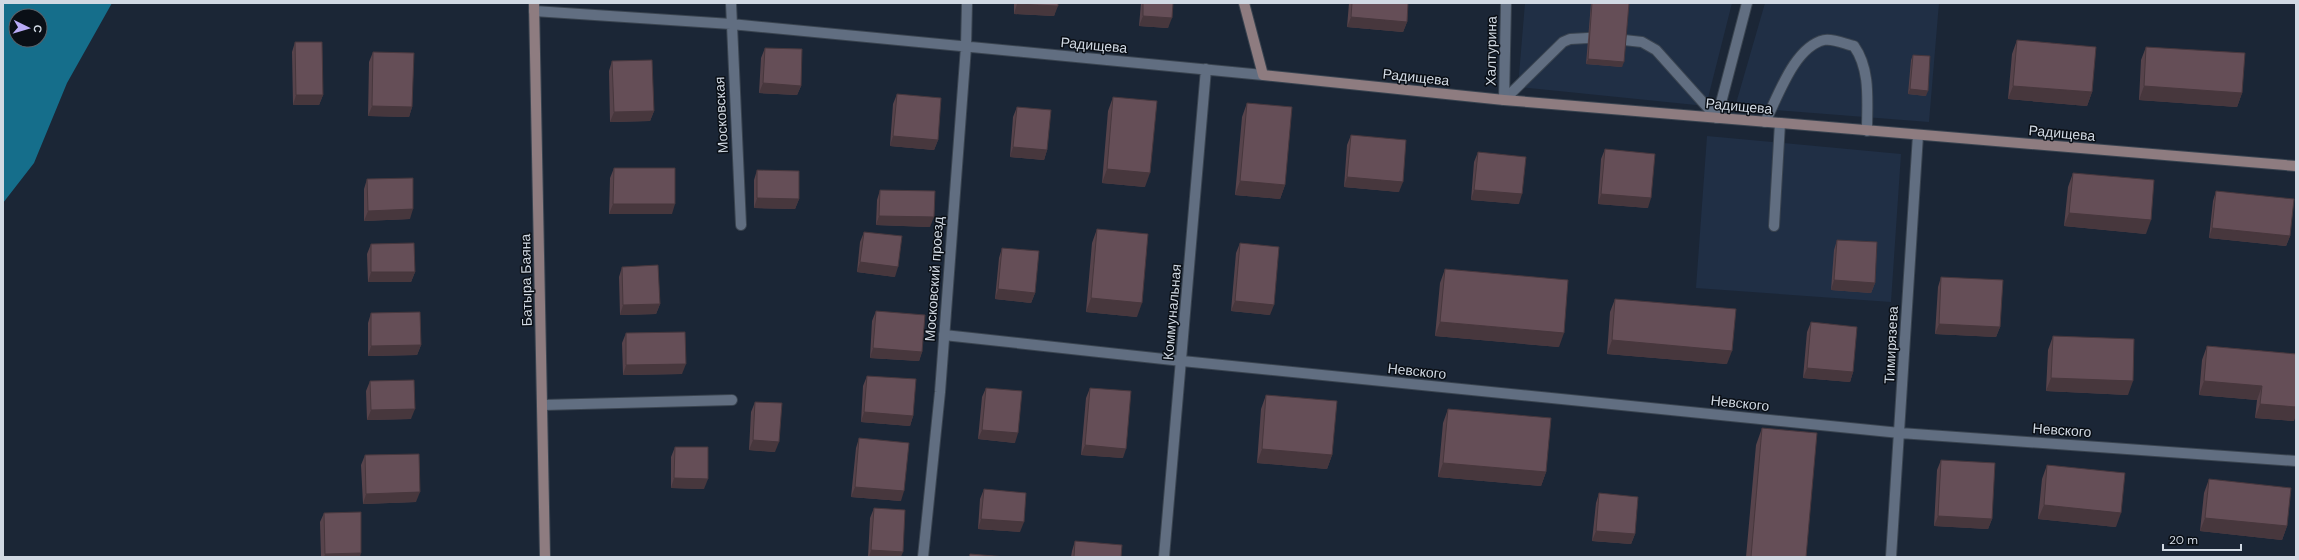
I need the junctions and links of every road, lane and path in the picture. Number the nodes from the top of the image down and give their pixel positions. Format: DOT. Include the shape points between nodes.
graph roads {
  1 [pos="731,3"];
  2 [pos="967,3"];
  3 [pos="1244,3"];
  4 [pos="1506,3"];
  5 [pos="1747,3"];
  6 [pos="534,7"];
  7 [pos="731,24"];
  8 [pos="1588,38"];
  9 [pos="1624,40"];
  10 [pos="966,46"];
  11 [pos="1206,69"];
  12 [pos="1263,74"];
  13 [pos="1504,100"];
  14 [pos="1717,118"];
  15 [pos="1765,122"];
  16 [pos="1780,124"];
  17 [pos="1867,131"];
  18 [pos="1918,135"];
  19 [pos="2296,166"];
  20 [pos="741,225"];
  21 [pos="1774,226"];
  22 [pos="944,336"];
  23 [pos="1182,361"];
  24 [pos="732,400"];
  25 [pos="543,405"];
  26 [pos="1900,433"];
  27 [pos="2296,461"];
  28 [pos="545,557"];
  29 [pos="923,557"];
  30 [pos="1164,557"];
  31 [pos="1891,557"];
  1 -- 7 [label="street, Московская"];
  2 -- 10 [label="street, Московский проезд"];
  3 -- 12 [label="street"];
  4 -- 13 [label="street, Халтурина"];
  5 -- 14 [label="street"];
  6 -- 7 [label="street, Радищева"];
  6 -- 25 [label="street, Батыра Баяна"];
  7 -- 10 [label="street, Радищева"];
  7 -- 20 [label="street, Московская"];
  8 -- 13 [label="street" via="1563,42"];
  9 -- 14 [label="street" via="1642,42 1656,50"];
  10 -- 11 [label="street, Радищева"];
  10 -- 22 [label="street, Московский проезд"];
  11 -- 12 [label="street, Радищева"];
  11 -- 23 [label="street, Коммунальная"];
  12 -- 13 [label="street, Радищева"];
  13 -- 14 [label="street, Радищева"];
  14 -- 15 [label="street, Радищева"];
  15 -- 16 [label="street, Радищева"];
  15 -- 17 [label="street" via="1799,56 1812,44 1825,40 1854,46 1862,58 1867,90"];
  16 -- 17 [label="street, Радищева"];
  16 -- 21 [label="street"];
  17 -- 18 [label="street, Радищева"];
  18 -- 19 [label="street, Радищева"];
  18 -- 26 [label="street, Тимирязева"];
  22 -- 23 [label="street, Невского"];
  22 -- 29 [label="street, Московский проезд"];
  23 -- 26 [label="street, Невского"];
  23 -- 30 [label="street, Коммунальная"];
  24 -- 25 [label="street"];
  25 -- 28 [label="street, Батыра Баяна"];
  26 -- 27 [label="street, Невского"];
  26 -- 31 [label="street, Тимирязева"];
}
